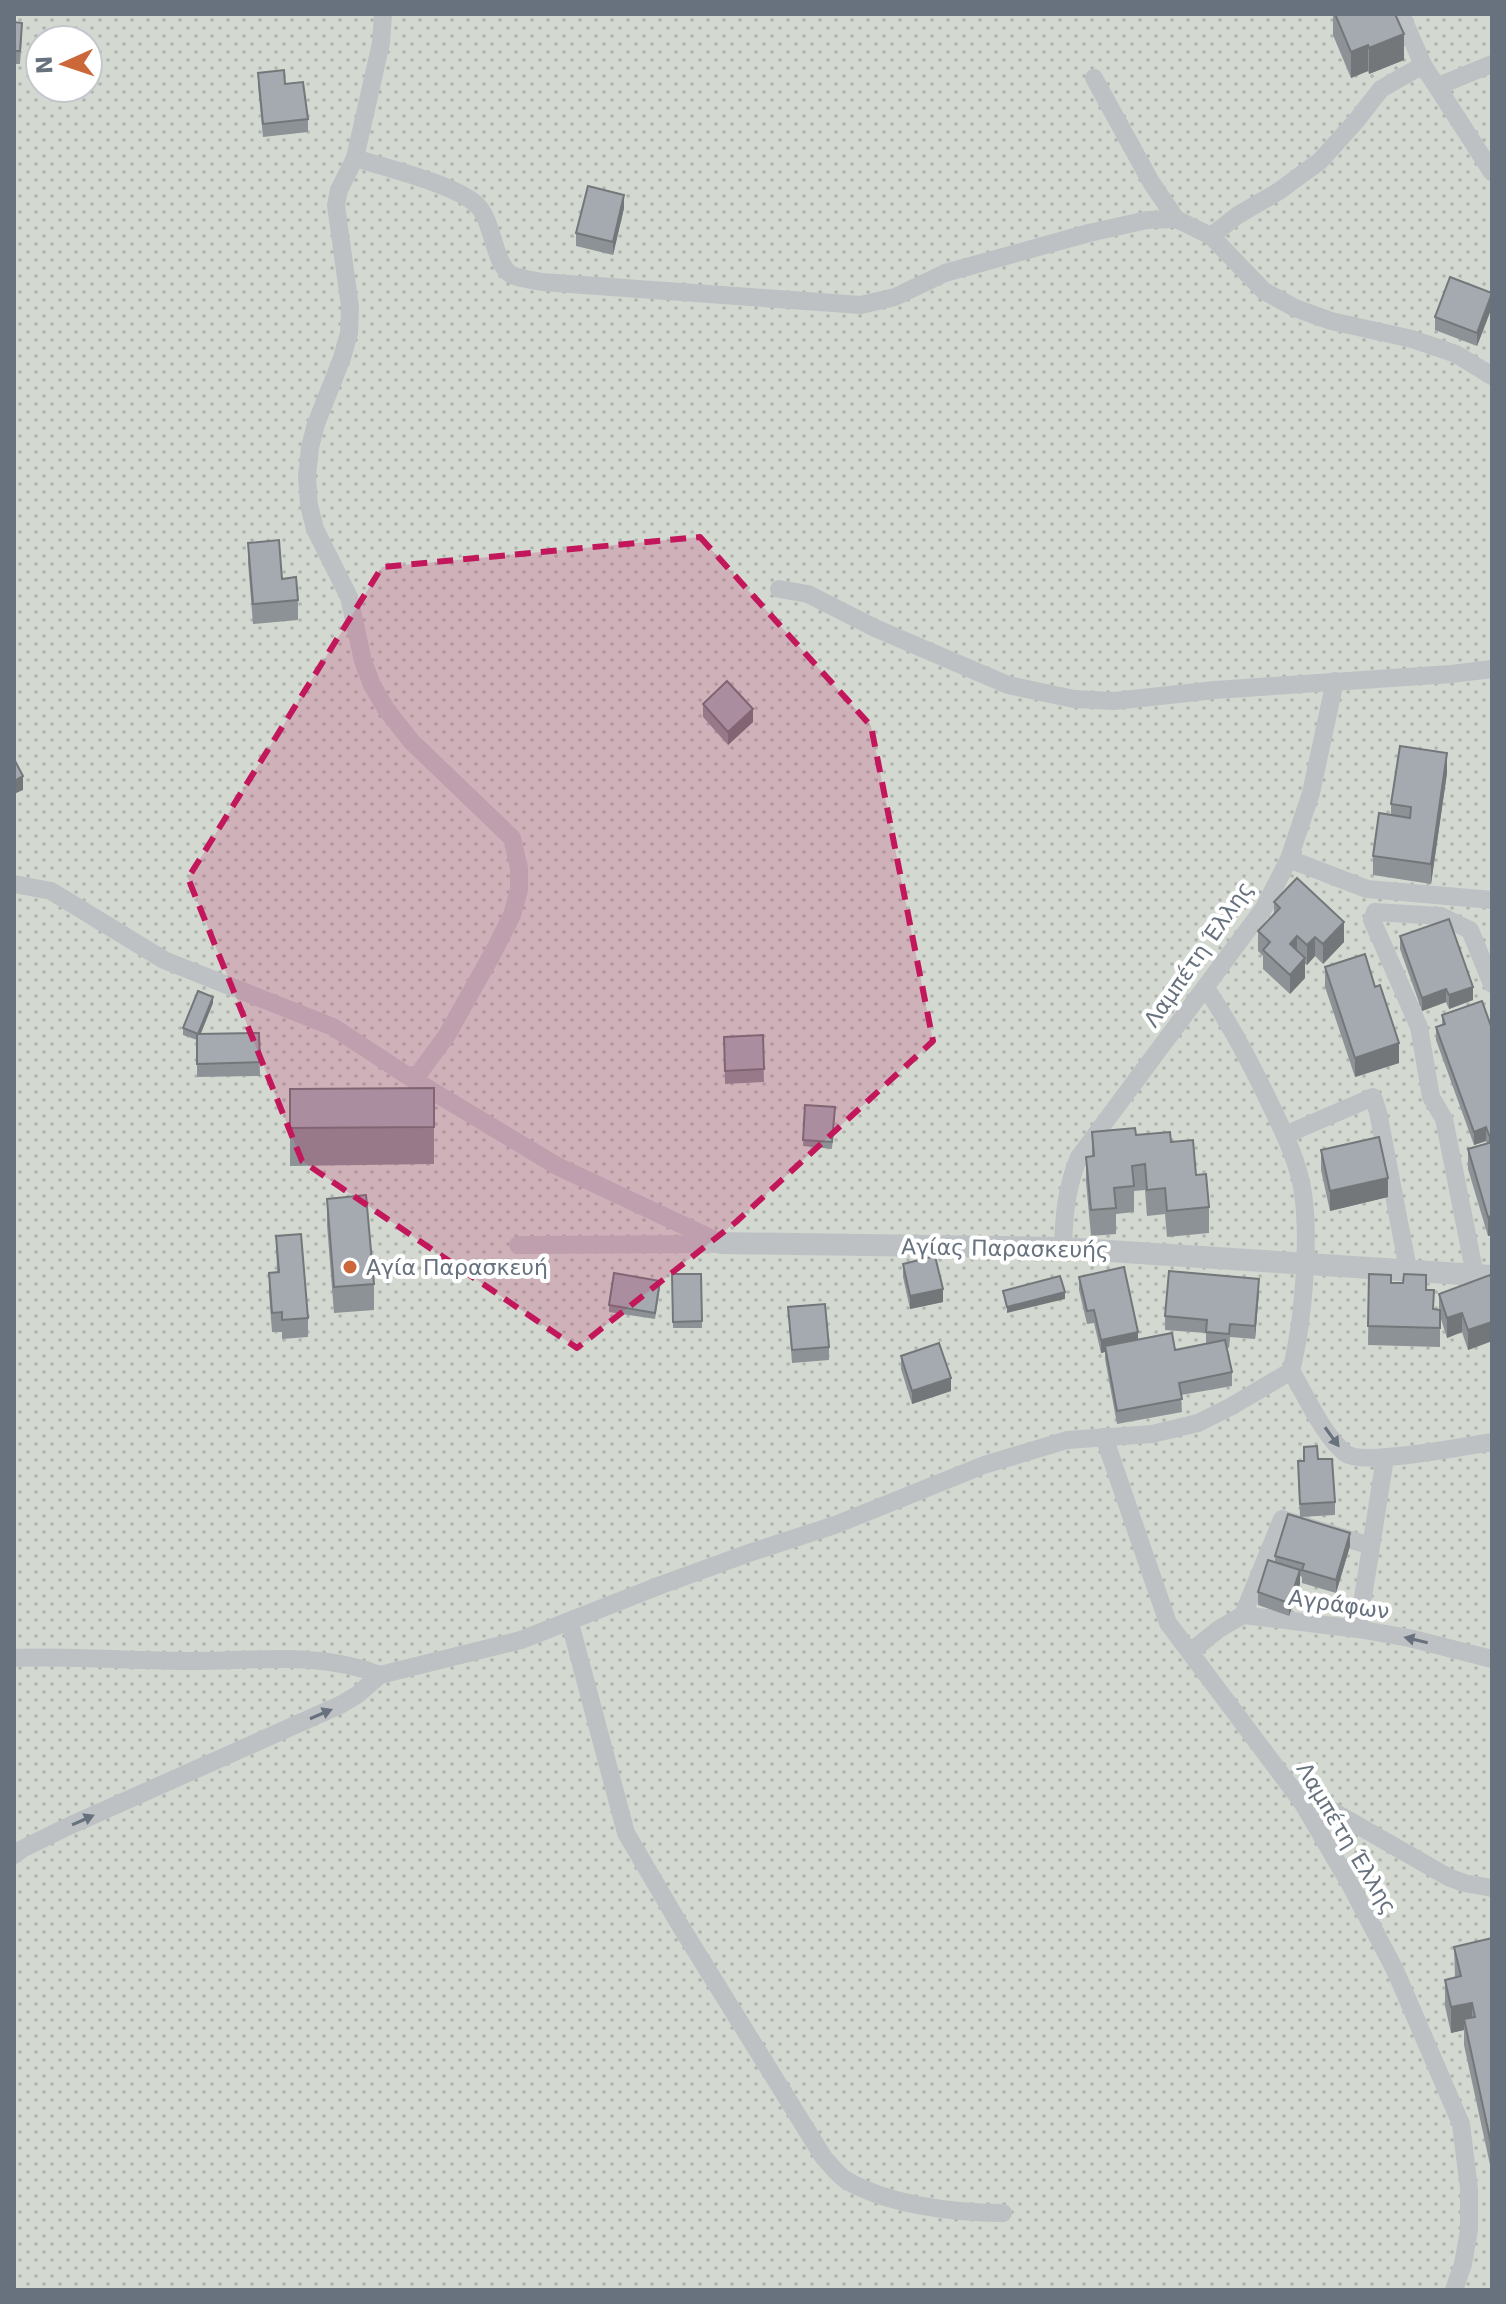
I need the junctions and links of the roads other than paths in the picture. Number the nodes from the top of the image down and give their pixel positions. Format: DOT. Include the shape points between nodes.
graph roads {
  1 [pos="383,14"];
  2 [pos="1401,14"];
  3 [pos="1492,64"];
  4 [pos="1423,65"];
  5 [pos="1094,78"];
  6 [pos="1438,86"];
  7 [pos="355,158"];
  8 [pos="1492,172"];
  9 [pos="1176,219"];
  10 [pos="1211,236"];
  11 [pos="1492,376"];
  12 [pos="779,589"];
  13 [pos="1492,669"];
  14 [pos="1335,681"];
  15 [pos="1289,859"];
  16 [pos="14,884"];
  17 [pos="1492,900"];
  18 [pos="1492,984"];
  19 [pos="1206,988"];
  20 [pos="414,1080"];
  21 [pos="1285,1135"];
  22 [pos="721,1243"];
  23 [pos="518,1245"];
  24 [pos="1063,1248"];
  25 [pos="1304,1264"];
  26 [pos="1408,1269"];
  27 [pos="1484,1276"];
  28 [pos="1291,1371"];
  29 [pos="1104,1437"];
  30 [pos="1492,1442"];
  31 [pos="1385,1458"];
  32 [pos="1371,1546"];
  33 [pos="1243,1615"];
  34 [pos="570,1623"];
  35 [pos="1358,1629"];
  36 [pos="1190,1652"];
  37 [pos="14,1658"];
  38 [pos="1492,1659"];
  39 [pos="380,1675"];
  40 [pos="1302,1802"];
  41 [pos="14,1855"];
  42 [pos="1492,1888"];
  43 [pos="1003,2213"];
  44 [pos="1454,2290"];
  1 -- 7 [label="street"];
  2 -- 4 [label="street"];
  3 -- 6 [label="street"];
  4 -- 6 [label="street"];
  4 -- 10 [label="street" via="1381,89 1320,161"];
  5 -- 9 [label="street"];
  6 -- 8 [label="street"];
  7 -- 9 [label="street" via="462,194 479,206 511,275 542,282 861,305 895,297 945,273 1078,236"];
  7 -- 20 [label="street" via="336,205 349,333 310,447 309,505 315,529 349,597 372,685 411,741 512,838 519,868 512,915 447,1035"];
  9 -- 10 [label="street"];
  10 -- 11 [label="street" via="1264,291 1295,308 1456,354"];
  12 -- 14 [label="street" via="808,594 1008,685 1074,699 1114,701"];
  13 -- 14 [label="street"];
  14 -- 15 [label="street, Λαμπέτη Έλλης" via="1311,793"];
  15 -- 17 [label="street" via="1367,889"];
  15 -- 19 [label="street, Λαμπέτη Έλλης" via="1264,908"];
  16 -- 20 [label="street" via="51,891 164,960 333,1027"];
  18 -- 27 [label="street" via="1470,930 1441,916 1375,912 1372,920 1419,1027 1431,1097 1444,1119"];
  19 -- 21 [label="street" via="1235,1031"];
  19 -- 24 [label="street, Λαμπέτη Έλλης" via="1079,1157 1064,1208"];
  20 -- 22 [label="street" via="557,1166"];
  21 -- 25 [label="street" via="1303,1191"];
  21 -- 26 [label="street" via="1373,1097"];
  22 -- 23 [label="street, Αγίας Παρασκευής"];
  22 -- 24 [label="street, Αγίας Παρασκευής"];
  24 -- 25 [label="street, Αγίας Παρασκευής"];
  25 -- 26 [label="street, Αγίας Παρασκευής"];
  25 -- 28 [label="street"];
  26 -- 27 [label="street, Αγίας Παρασκευής"];
  28 -- 29 [label="street" via="1198,1423 1152,1434"];
  28 -- 31 [label="street, one-way" via="1346,1454"];
  29 -- 34 [label="street" via="1067,1440 984,1465"];
  29 -- 36 [label="street, Λαμπέτη Έλλης" via="1168,1623"];
  30 -- 31 [label="street"];
  31 -- 32 [label="street"];
  32 -- 33 [label="street" via="1282,1519"];
  32 -- 35 [label="street"];
  33 -- 35 [label="street, Αγράφων"];
  33 -- 36 [label="street"];
  34 -- 39 [label="street" via="488,1650"];
  34 -- 43 [label="street" via="626,1833 824,2158 843,2178 867,2190 920,2206"];
  38 -- 35 [label="street, Αγράφων, one-way"];
  36 -- 40 [label="street, Λαμπέτη Έλλης"];
  37 -- 39 [label="street" via="279,1659 338,1662"];
  41 -- 39 [label="street, one-way" via="340,1705"];
  40 -- 42 [label="street" via="1331,1810 1448,1877"];
  40 -- 44 [label="street, Λαμπέτη Έλλης" via="1395,1970 1461,2124 1469,2230"];
}
